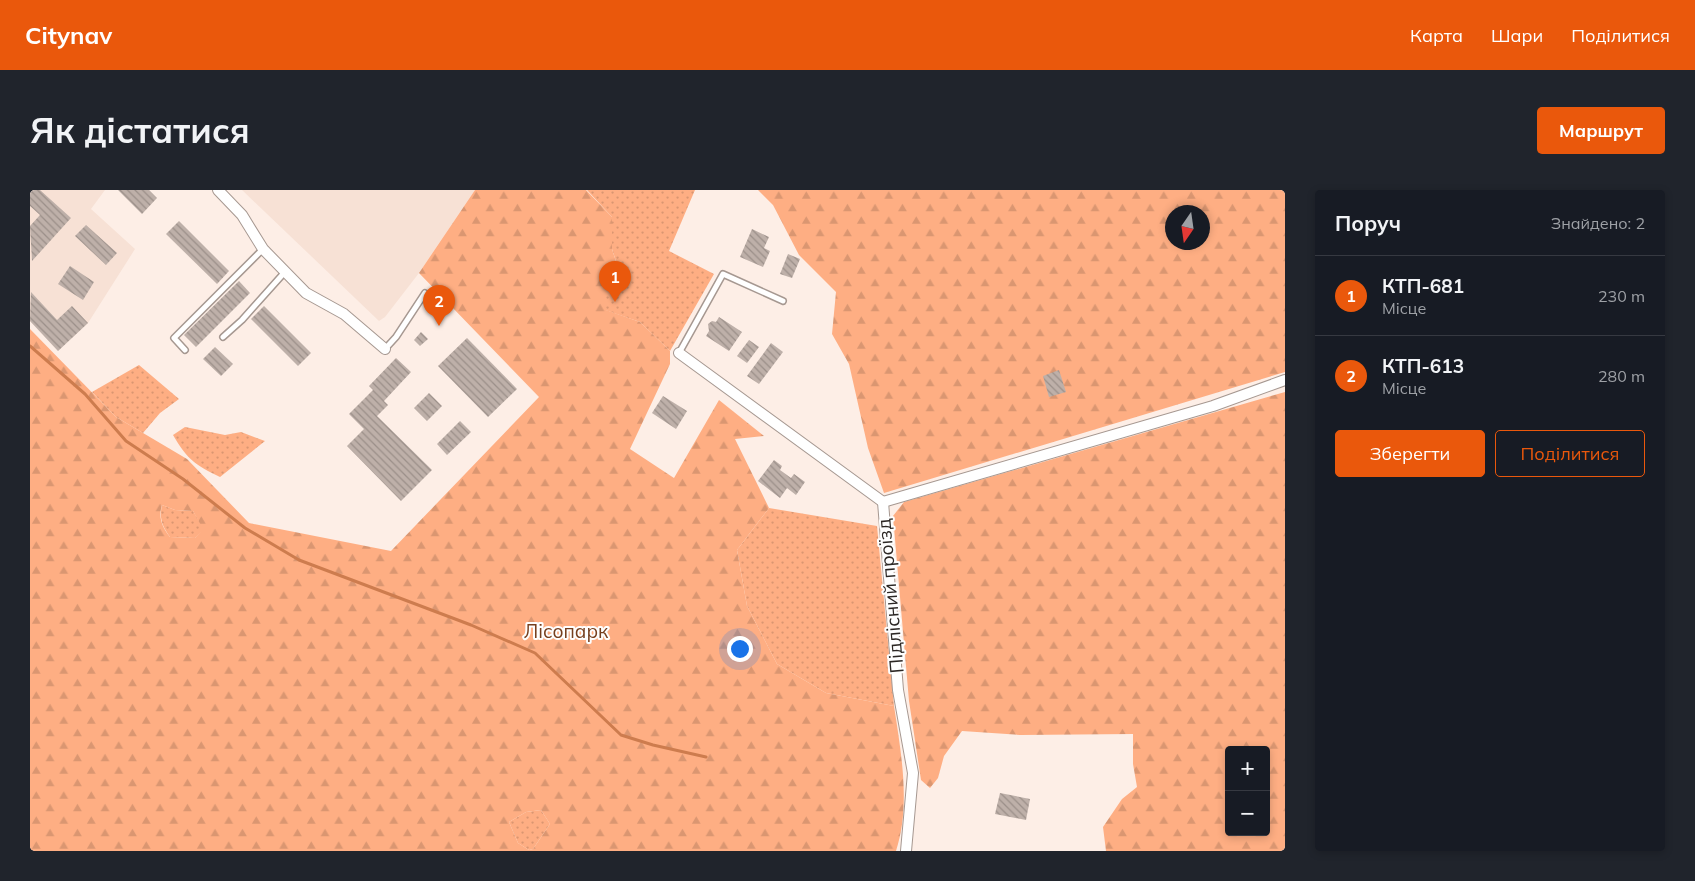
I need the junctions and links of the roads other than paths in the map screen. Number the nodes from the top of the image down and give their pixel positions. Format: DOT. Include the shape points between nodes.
graph roads {
  1 [pos="218,190"];
  2 [pos="263,249"];
  3 [pos="284,273"];
  4 [pos="425,293"];
  5 [pos="783,301"];
  6 [pos="223,337"];
  7 [pos="385,349"];
  8 [pos="186,350"];
  9 [pos="679,354"];
  10 [pos="1285,380"];
  11 [pos="882,502"];
  12 [pos="906,851"];
  1 -- 2 [label="street" via="242,215"];
  2 -- 3 [label="street"];
  2 -- 8 [label="lane" via="174,338"];
  3 -- 6 [label="lane"];
  3 -- 7 [label="street" via="306,294 344,314"];
  4 -- 7 [label="lane"];
  5 -- 9 [label="lane" via="723,274"];
  9 -- 11 [label="street, Підлісний проїзд"];
  10 -- 11 [label="street" via="1213,406"];
  11 -- 12 [label="street, Підлісний проїзд" via="898,690 913,773"];
}
